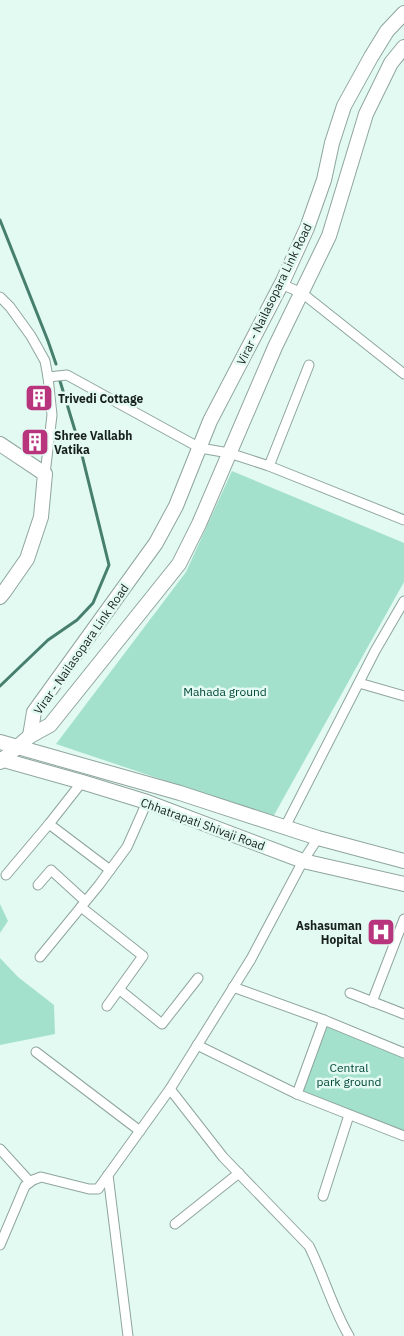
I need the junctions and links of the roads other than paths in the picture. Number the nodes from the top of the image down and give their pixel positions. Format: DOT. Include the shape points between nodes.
graph roads {
  1 [pos="404,13"];
  2 [pos="404,47"];
  3 [pos="281,284"];
  4 [pos="302,293"];
  5 [pos="0,297"];
  6 [pos="309,365"];
  7 [pos="404,374"];
  8 [pos="51,377"];
  9 [pos="0,444"];
  10 [pos="200,448"];
  11 [pos="229,453"];
  12 [pos="269,466"];
  13 [pos="45,474"];
  14 [pos="404,520"];
  15 [pos="0,597"];
  16 [pos="404,601"];
  17 [pos="360,683"];
  18 [pos="404,696"];
  19 [pos="30,736"];
  20 [pos="0,742"];
  21 [pos="17,748"];
  22 [pos="1,760"];
  23 [pos="82,782"];
  24 [pos="147,802"];
  25 [pos="49,824"];
  26 [pos="285,827"];
  27 [pos="318,838"];
  28 [pos="404,860"];
  29 [pos="303,861"];
  30 [pos="110,870"];
  31 [pos="6,875"];
  32 [pos="404,884"];
  33 [pos="38,885"];
  34 [pos="83,904"];
  35 [pos="404,919"];
  36 [pos="40,957"];
  37 [pos="198,978"];
  38 [pos="233,987"];
  39 [pos="120,990"];
  40 [pos="350,993"];
  41 [pos="372,1002"];
  42 [pos="107,1006"];
  43 [pos="404,1014"];
  44 [pos="324,1020"];
  45 [pos="197,1045"];
  46 [pos="36,1052"];
  47 [pos="404,1052"];
  48 [pos="170,1089"];
  49 [pos="297,1094"];
  50 [pos="349,1115"];
  51 [pos="140,1131"];
  52 [pos="404,1136"];
  53 [pos="0,1149"];
  54 [pos="239,1173"];
  55 [pos="108,1175"];
  56 [pos="30,1182"];
  57 [pos="323,1196"];
  58 [pos="175,1224"];
  59 [pos="0,1245"];
  60 [pos="128,1336"];
  61 [pos="349,1336"];
  1 -- 3 [label="street, Virar - Nailasopara Link Road" via="387,31 344,106 324,180 307,228"];
  2 -- 4 [label="street, Virar - Nailasopara Link Road" via="390,63 366,114 329,236"];
  3 -- 4 [label="street"];
  3 -- 10 [label="street, Virar - Nailasopara Link Road" via="210,421"];
  4 -- 7 [label="street"];
  4 -- 11 [label="street, Virar - Nailasopara Link Road"];
  5 -- 8 [label="street" via="31,336"];
  6 -- 12 [label="street"];
  8 -- 10 [label="street" via="67,375"];
  8 -- 13 [label="street" via="52,415"];
  9 -- 13 [label="street"];
  10 -- 11 [label="street"];
  10 -- 19 [label="street, Virar - Nailasopara Link Road" via="176,506 156,543 34,712"];
  11 -- 12 [label="street"];
  11 -- 19 [label="street, Virar - Nailasopara Link Road" via="179,564 50,725"];
  12 -- 14 [label="street"];
  13 -- 15 [label="street" via="41,517 27,559"];
  16 -- 17 [label="street"];
  17 -- 18 [label="street"];
  17 -- 26 [label="street"];
  19 -- 21 [label="street"];
  20 -- 21 [label="street"];
  21 -- 22 [label="street"];
  21 -- 26 [label="street" via="180,793"];
  22 -- 23 [label="street, Chhatrapati Shivaji Road"];
  23 -- 24 [label="street, Chhatrapati Shivaji Road"];
  23 -- 25 [label="street"];
  24 -- 29 [label="street, Chhatrapati Shivaji Road"];
  24 -- 30 [label="street" via="127,847"];
  25 -- 30 [label="street"];
  25 -- 31 [label="street"];
  26 -- 27 [label="street"];
  27 -- 28 [label="street"];
  27 -- 29 [label="street"];
  29 -- 32 [label="street, Chhatrapati Shivaji Road"];
  29 -- 38 [label="street"];
  30 -- 34 [label="street"];
  33 -- 34 [label="street" via="51,870"];
  34 -- 36 [label="street"];
  34 -- 39 [label="street" via="143,956"];
  35 -- 41 [label="street"];
  37 -- 39 [label="street" via="162,1024"];
  38 -- 44 [label="street"];
  38 -- 45 [label="street"];
  39 -- 42 [label="street"];
  40 -- 41 [label="street"];
  41 -- 43 [label="street"];
  44 -- 47 [label="street"];
  44 -- 49 [label="street"];
  45 -- 48 [label="street"];
  45 -- 49 [label="street"];
  46 -- 51 [label="street"];
  48 -- 51 [label="street"];
  48 -- 54 [label="street"];
  49 -- 50 [label="street"];
  50 -- 52 [label="street"];
  50 -- 57 [label="street"];
  51 -- 55 [label="street"];
  53 -- 56 [label="street"];
  54 -- 58 [label="street"];
  54 -- 61 [label="street" via="309,1246 338,1318"];
  55 -- 56 [label="street" via="98,1189 41,1177"];
  55 -- 60 [label="street"];
  56 -- 59 [label="street" via="25,1186"];
}
